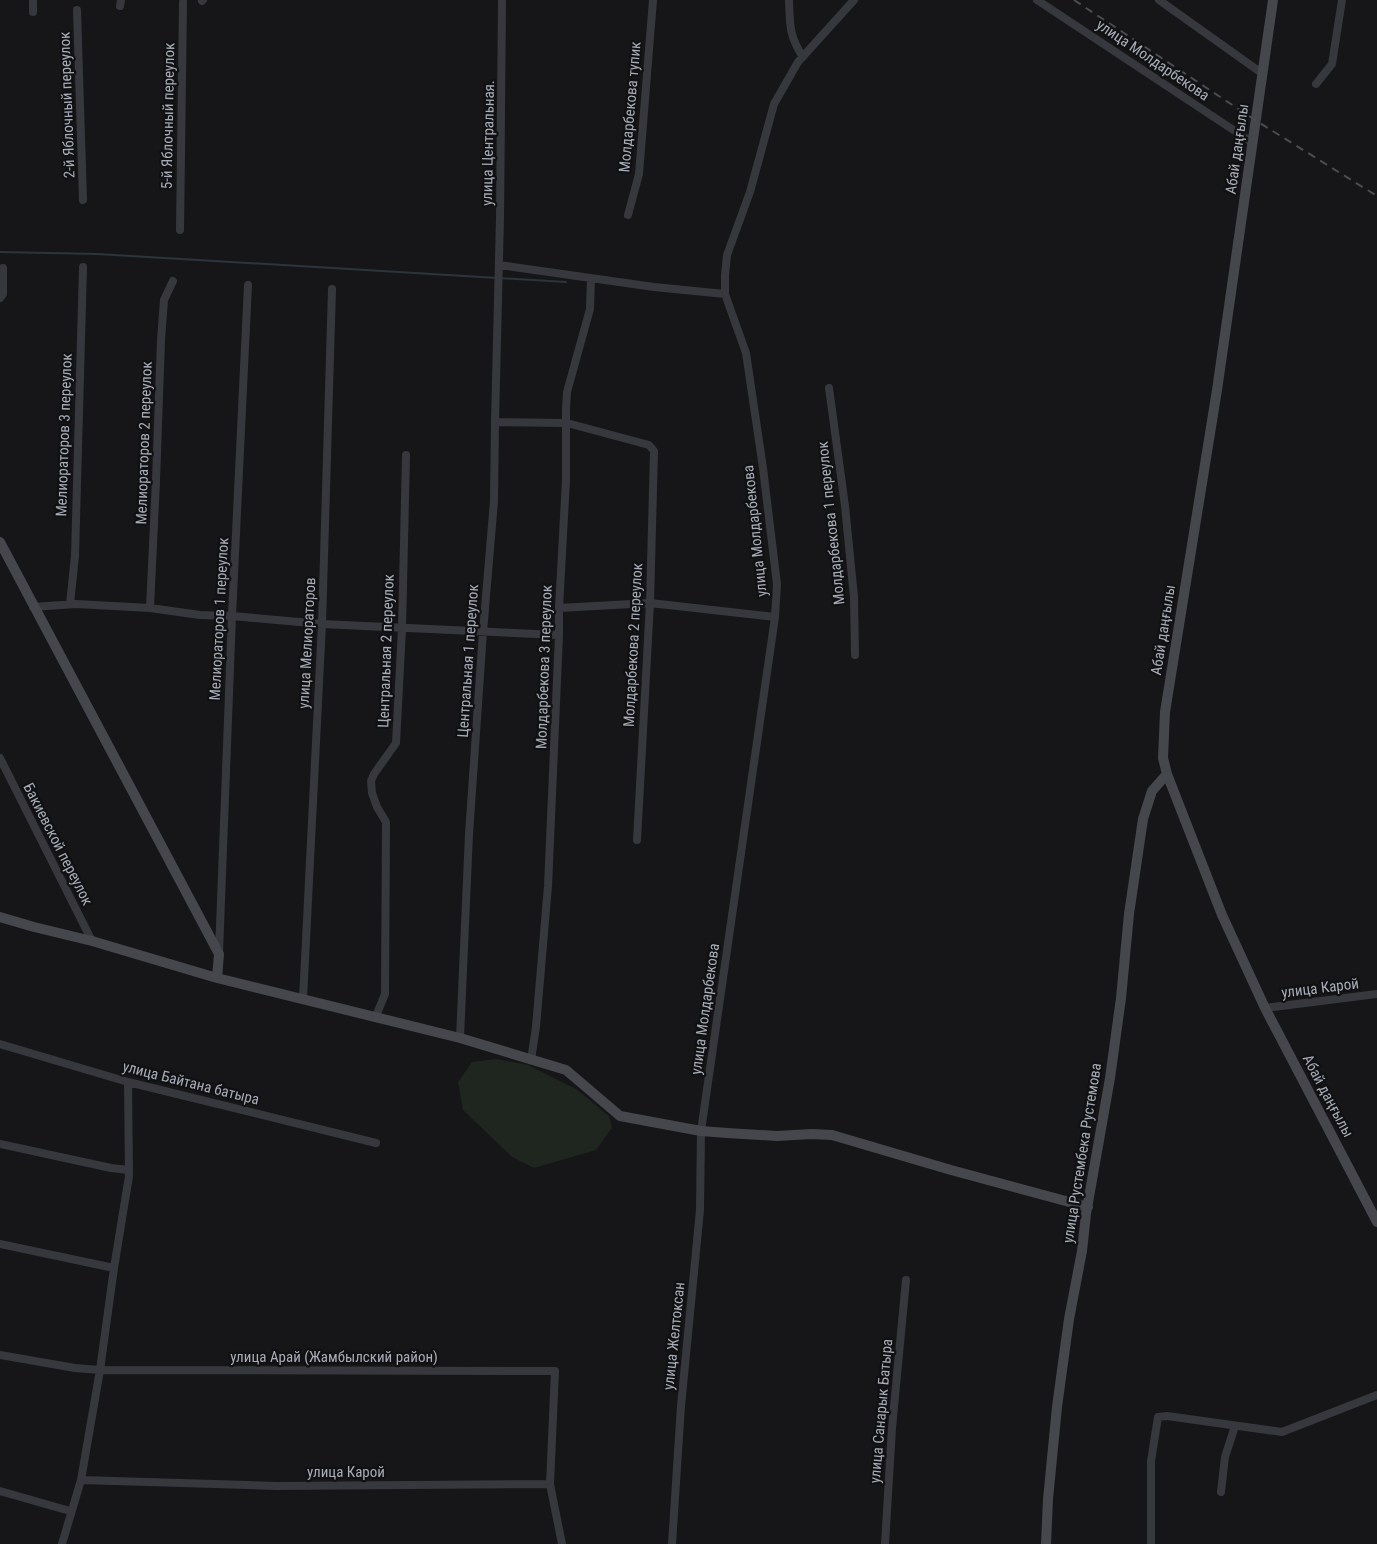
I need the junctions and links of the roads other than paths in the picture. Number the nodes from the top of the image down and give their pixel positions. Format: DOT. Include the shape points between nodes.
graph roads {
  1 [pos="33,0"];
  2 [pos="502,0"];
  3 [pos="653,0"];
  4 [pos="789,0"];
  5 [pos="854,0"];
  6 [pos="1037,0"];
  7 [pos="1159,0"];
  8 [pos="1273,0"];
  9 [pos="1342,0"];
  10 [pos="183,2"];
  11 [pos="77,10"];
  12 [pos="33,12"];
  13 [pos="802,57"];
  14 [pos="1263,74"];
  15 [pos="1316,84"];
  16 [pos="1253,143"];
  17 [pos="83,200"];
  18 [pos="628,215"];
  19 [pos="180,230"];
  20 [pos="499,265"];
  21 [pos="83,267"];
  22 [pos="3,268"];
  23 [pos="591,279"];
  24 [pos="173,281"];
  25 [pos="248,285"];
  26 [pos="498,287"];
  27 [pos="332,289"];
  28 [pos="725,294"];
  29 [pos="0,298"];
  30 [pos="829,388"];
  31 [pos="495,422"];
  32 [pos="567,423"];
  33 [pos="406,455"];
  34 [pos="0,542"];
  35 [pos="650,603"];
  36 [pos="70,604"];
  37 [pos="33,607"];
  38 [pos="150,608"];
  39 [pos="559,608"];
  40 [pos="232,616"];
  41 [pos="775,617"];
  42 [pos="322,624"];
  43 [pos="402,629"];
  44 [pos="483,632"];
  45 [pos="559,635"];
  46 [pos="855,655"];
  47 [pos="0,759"];
  48 [pos="1167,774"];
  49 [pos="637,840"];
  50 [pos="0,917"];
  51 [pos="92,941"];
  52 [pos="219,954"];
  53 [pos="217,978"];
  54 [pos="1377,994"];
  55 [pos="303,999"];
  56 [pos="1265,1008"];
  57 [pos="375,1016"];
  58 [pos="460,1038"];
  59 [pos="0,1044"];
  60 [pos="531,1060"];
  61 [pos="128,1082"];
  62 [pos="701,1131"];
  63 [pos="376,1143"];
  64 [pos="0,1144"];
  65 [pos="129,1170"];
  66 [pos="1088,1206"];
  67 [pos="1377,1222"];
  68 [pos="0,1244"];
  69 [pos="114,1268"];
  70 [pos="906,1281"];
  71 [pos="0,1355"];
  72 [pos="100,1370"];
  73 [pos="1377,1395"];
  74 [pos="1235,1426"];
  75 [pos="81,1480"];
  76 [pos="550,1484"];
  77 [pos="0,1491"];
  78 [pos="1221,1491"];
  79 [pos="70,1512"];
  80 [pos="62,1544"];
  81 [pos="562,1544"];
  82 [pos="672,1544"];
  83 [pos="885,1544"];
  84 [pos="1046,1544"];
  85 [pos="1151,1544"];
  1 -- 12 [label="street"];
  2 -- 20 [label="street, улица Центральная."];
  3 -- 18 [label="street, Молдарбекова тупик" via="639,174"];
  4 -- 13 [label="street" via="790,31"];
  5 -- 13 [label="street, улица Молдарбекова"];
  6 -- 16 [label="street, улица Молдарбекова"];
  7 -- 14 [label="street"];
  8 -- 14 [label="street, Абай даңғылы"];
  9 -- 15 [label="street" via="1332,64"];
  10 -- 19 [label="street, 5-й Яблочный переулок"];
  11 -- 17 [label="street, 2-й Яблочный переулок"];
  13 -- 28 [label="street, улица Молдарбекова" via="774,104 750,192 727,255"];
  14 -- 16 [label="street, Абай даңғылы"];
  16 -- 48 [label="street, Абай даңғылы" via="1165,712 1163,758"];
  20 -- 23 [label="street"];
  20 -- 26 [label="street, улица Центральная."];
  21 -- 36 [label="street, Мелиораторов 3 переулок" via="75,556"];
  22 -- 29 [label="street"];
  23 -- 28 [label="street"];
  23 -- 32 [label="street, Молдарбекова 3 переулок" via="590,309 567,392"];
  24 -- 38 [label="street, Мелиораторов 2 переулок" via="164,300 161,340"];
  25 -- 40 [label="street, Мелиораторов 1 переулок"];
  26 -- 31 [label="street, Центральная 1 переулок"];
  27 -- 42 [label="street, улица Мелиораторов"];
  28 -- 41 [label="street, улица Молдарбекова" via="748,364 777,584"];
  30 -- 46 [label="street, Молдарбекова 1 переулок" via="854,597"];
  31 -- 32 [label="street"];
  31 -- 44 [label="street, Центральная 1 переулок" via="494,501"];
  32 -- 35 [label="street, Молдарбекова 2 переулок" via="649,445 654,452"];
  32 -- 39 [label="street, Молдарбекова 3 переулок"];
  33 -- 43 [label="street, Центральная 2 переулок"];
  34 -- 37 [label="street"];
  35 -- 39 [label="street"];
  35 -- 41 [label="street"];
  35 -- 49 [label="street, Молдарбекова 2 переулок"];
  36 -- 37 [label="street"];
  36 -- 38 [label="street"];
  37 -- 52 [label="street"];
  38 -- 40 [label="street"];
  39 -- 45 [label="street, Молдарбекова 3 переулок"];
  40 -- 42 [label="street"];
  40 -- 52 [label="street, Мелиораторов 1 переулок"];
  41 -- 62 [label="street, улица Молдарбекова"];
  42 -- 43 [label="street"];
  42 -- 55 [label="street, улица Мелиораторов"];
  43 -- 44 [label="street"];
  43 -- 57 [label="street, Центральная 2 переулок" via="396,743 371,781 377,807 386,822 385,994"];
  44 -- 45 [label="street"];
  44 -- 58 [label="street, Центральная 1 переулок"];
  45 -- 60 [label="street, Молдарбекова 3 переулок" via="548,886"];
  47 -- 51 [label="street, Бакиевской переулок"];
  48 -- 56 [label="street, Абай даңғылы" via="1222,915"];
  48 -- 66 [label="street, улица Рустембека Рустемова" via="1152,791 1143,819 1110,1078"];
  50 -- 51 [label="street"];
  51 -- 53 [label="street"];
  52 -- 53 [label="street"];
  53 -- 55 [label="street"];
  54 -- 56 [label="street, улица Карой"];
  55 -- 57 [label="street"];
  56 -- 67 [label="street, Абай даңғылы"];
  57 -- 58 [label="street"];
  58 -- 60 [label="street"];
  59 -- 61 [label="street, улица Байтана батыра"];
  60 -- 62 [label="street" via="566,1070 620,1116"];
  61 -- 63 [label="street, улица Байтана батыра"];
  61 -- 65 [label="street"];
  62 -- 66 [label="street" via="832,1135"];
  62 -- 82 [label="street, улица Желтоксан" via="700,1210"];
  64 -- 65 [label="street"];
  65 -- 69 [label="street"];
  66 -- 84 [label="street, улица Рустембека Рустемова" via="1057,1407"];
  68 -- 69 [label="street"];
  69 -- 72 [label="street"];
  70 -- 83 [label="street, улица Санарык Батыра"];
  71 -- 72 [label="street, улица Арай (Жамбылский район)"];
  72 -- 75 [label="street"];
  72 -- 76 [label="street, улица Арай (Жамбылский район)" via="555,1371"];
  73 -- 74 [label="street" via="1282,1432"];
  74 -- 78 [label="street" via="1225,1457"];
  74 -- 85 [label="street" via="1158,1417 1151,1461"];
  75 -- 76 [label="street, улица Карой" via="277,1486"];
  75 -- 79 [label="street"];
  76 -- 81 [label="street"];
  77 -- 79 [label="street"];
  79 -- 80 [label="street"];
}
